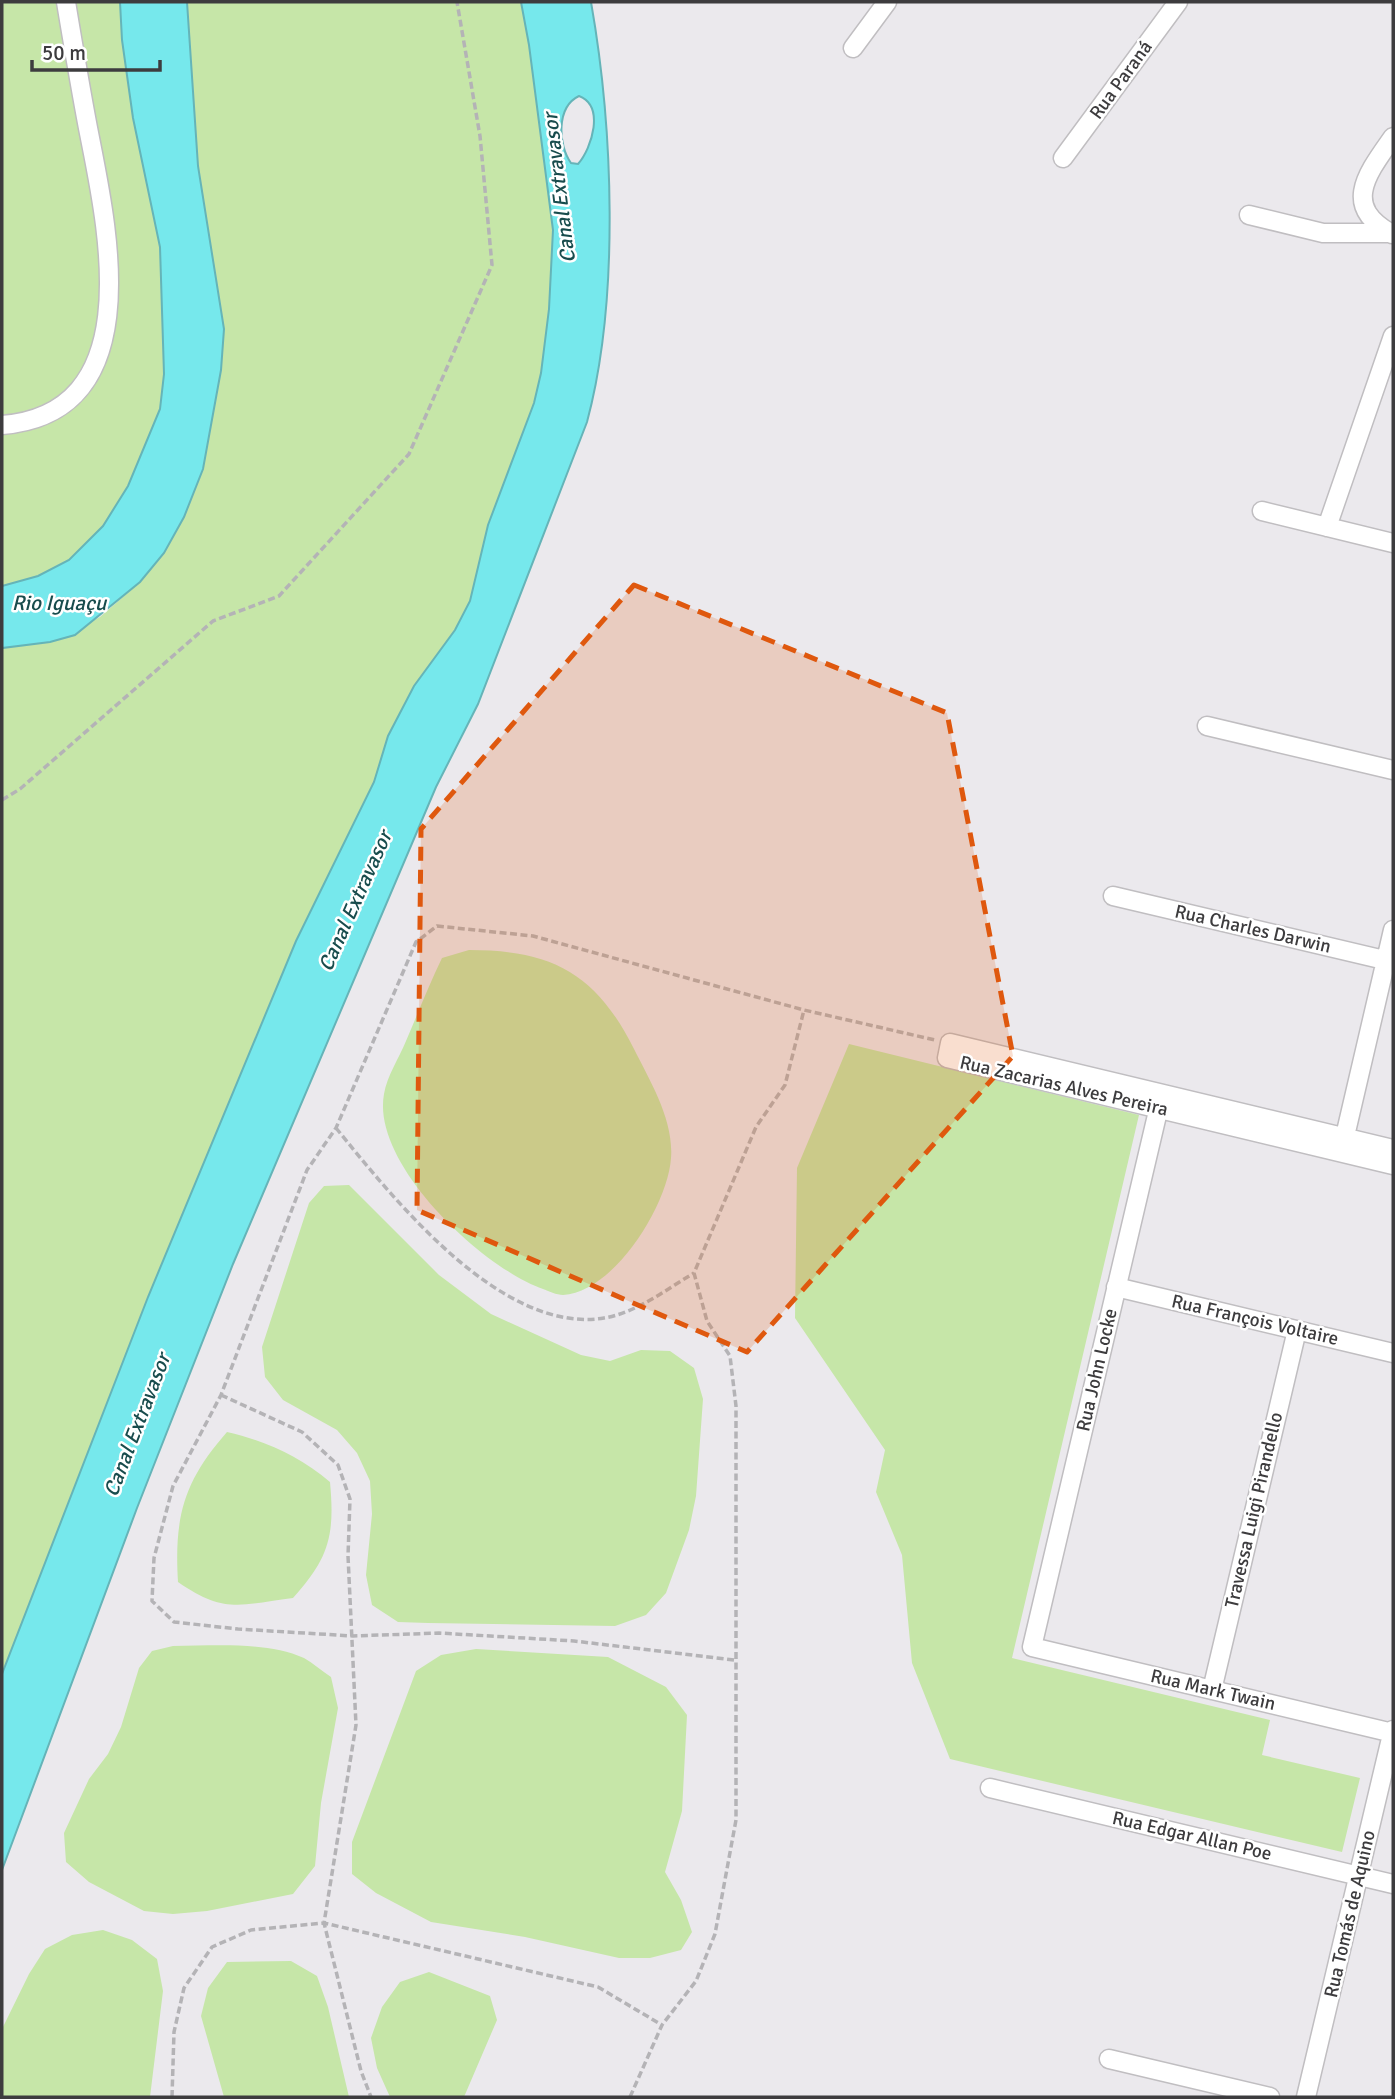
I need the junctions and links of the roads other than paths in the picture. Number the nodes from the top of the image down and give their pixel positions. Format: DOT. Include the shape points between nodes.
graph roads {
  1 [pos="66,2"];
  2 [pos="887,2"];
  3 [pos="1178,2"];
  4 [pos="853,48"];
  5 [pos="1393,138"];
  6 [pos="1063,158"];
  7 [pos="1249,215"];
  8 [pos="1392,234"];
  9 [pos="1393,336"];
  10 [pos="2,425"];
  11 [pos="1262,512"];
  12 [pos="1327,527"];
  13 [pos="1393,543"];
  14 [pos="1207,726"];
  15 [pos="1393,770"];
  16 [pos="1113,896"];
  17 [pos="1393,930"];
  18 [pos="1390,961"];
  19 [pos="950,1043"];
  20 [pos="1160,1101"];
  21 [pos="1343,1145"];
  22 [pos="1393,1149"];
  23 [pos="1393,1165"];
  24 [pos="1116,1287"];
  25 [pos="1297,1330"];
  26 [pos="1393,1353"];
  27 [pos="1032,1647"];
  28 [pos="1212,1690"];
  29 [pos="1393,1732"];
  30 [pos="990,1788"];
  31 [pos="1359,1876"];
  32 [pos="1393,1884"];
  33 [pos="1109,2059"];
  34 [pos="1270,2097"];
  35 [pos="1306,2097"];
  1 -- 10 [label="street" via="103,201 107,311 101,348 78,391 39,417"];
  2 -- 4 [label="street"];
  3 -- 6 [label="street, Rua Paraná"];
  5 -- 8 [label="street" via="1361,198 1365,212"];
  7 -- 8 [label="street" via="1323,233"];
  9 -- 12 [label="street"];
  11 -- 12 [label="street"];
  12 -- 13 [label="street"];
  14 -- 15 [label="street"];
  16 -- 18 [label="street, Rua Charles Darwin"];
  17 -- 18 [label="street"];
  18 -- 21 [label="street"];
  19 -- 20 [label="street, Rua Zacarias Alves Pereira"];
  20 -- 21 [label="street, Rua Zacarias Alves Pereira"];
  20 -- 24 [label="street, Rua John Locke"];
  21 -- 22 [label="street, Rua Zacarias Alves Pereira"];
  21 -- 23 [label="street, Rua Zacarias Alves Pereira"];
  24 -- 25 [label="street, Rua François Voltaire"];
  24 -- 27 [label="street, Rua John Locke"];
  25 -- 26 [label="street, Rua François Voltaire"];
  25 -- 28 [label="street, Travessa Luigi Pirandello"];
  27 -- 28 [label="street, Rua Mark Twain"];
  28 -- 29 [label="street, Rua Mark Twain"];
  29 -- 31 [label="street, Rua Tomás de Aquino"];
  30 -- 31 [label="street, Rua Edgar Allan Poe"];
  31 -- 32 [label="street, Rua Edgar Allan Poe"];
  31 -- 35 [label="street, Rua Tomás de Aquino"];
  33 -- 34 [label="street"];
}
